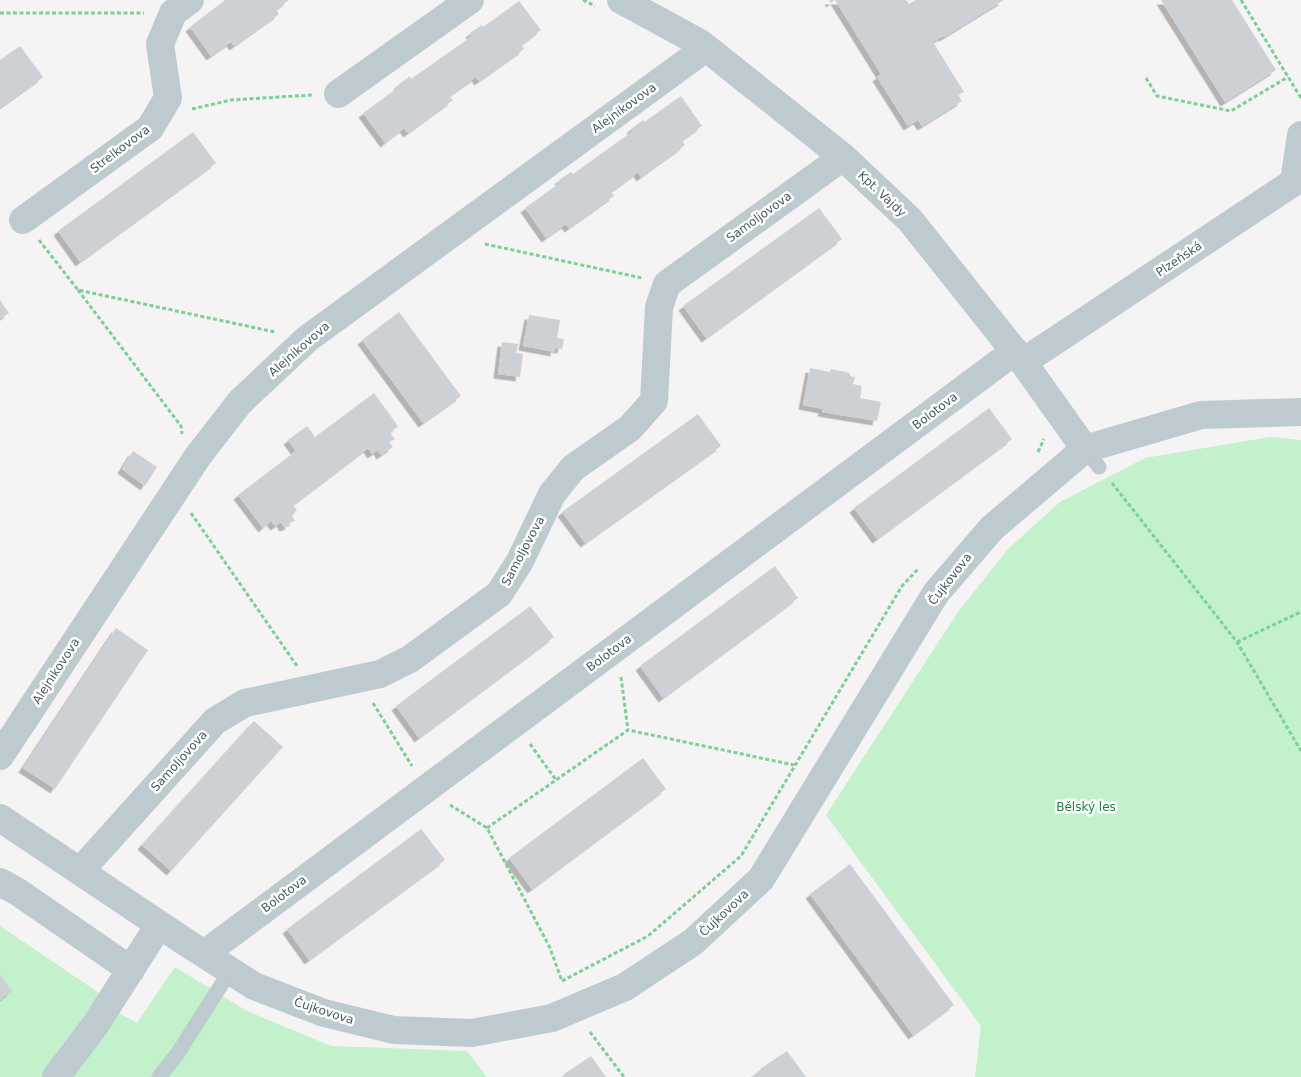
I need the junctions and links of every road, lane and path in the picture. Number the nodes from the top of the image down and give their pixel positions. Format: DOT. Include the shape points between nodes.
graph roads {
  1 [pos="470,0"];
  2 [pos="621,0"];
  3 [pos="1241,0"];
  4 [pos="181,6"];
  5 [pos="0,13"];
  6 [pos="706,48"];
  7 [pos="1288,77"];
  8 [pos="1146,78"];
  9 [pos="338,94"];
  10 [pos="1301,98"];
  11 [pos="157,118"];
  12 [pos="1301,135"];
  13 [pos="843,157"];
  14 [pos="23,220"];
  15 [pos="448,236"];
  16 [pos="667,284"];
  17 [pos="78,290"];
  18 [pos="307,339"];
  19 [pos="1019,356"];
  20 [pos="1301,412"];
  21 [pos="1092,458"];
  22 [pos="180,483"];
  23 [pos="921,565"];
  24 [pos="1301,612"];
  25 [pos="1237,642"];
  26 [pos="617,647"];
  27 [pos="358,679"];
  28 [pos="314,689"];
  29 [pos="515,723"];
  30 [pos="628,730"];
  31 [pos="1301,752"];
  32 [pos="0,756"];
  33 [pos="794,765"];
  34 [pos="556,780"];
  35 [pos="426,789"];
  36 [pos="0,818"];
  37 [pos="487,828"];
  38 [pos="80,871"];
  39 [pos="0,882"];
  40 [pos="160,925"];
  41 [pos="204,954"];
  42 [pos="131,970"];
  43 [pos="230,971"];
  44 [pos="562,981"];
  45 [pos="573,1009"];
  46 [pos="56,1077"];
  47 [pos="159,1077"];
  48 [pos="624,1077"];
  1 -- 9 [label="street"];
  2 -- 6 [label="street, Kpt. Vajdy"];
  3 -- 7 [label="path"];
  4 -- 5 [label="path"];
  4 -- 11 [label="street, Strelkovova" via="160,44 168,98"];
  6 -- 13 [label="street, Kpt. Vajdy"];
  6 -- 15 [label="street, Alejnikovova"];
  7 -- 8 [label="path" via="1231,111 1157,96"];
  7 -- 10 [label="path"];
  9 -- 11 [label="path" via="232,100"];
  11 -- 14 [label="street, Strelkovova" via="150,128"];
  12 -- 19 [label="street, Plzeňská" via="1294,182"];
  13 -- 16 [label="street, Samoljovova"];
  13 -- 19 [label="street, Kpt. Vajdy" via="910,220"];
  14 -- 17 [label="path"];
  15 -- 16 [label="path"];
  15 -- 18 [label="street, Alejnikovova"];
  16 -- 27 [label="street, Samoljovova" via="659,307 654,401 630,428 573,468 552,494 520,561 499,594 410,659 380,674"];
  17 -- 18 [label="path"];
  17 -- 22 [label="path" via="181,426"];
  18 -- 22 [label="street, Alejnikovova" via="240,402"];
  19 -- 21 [label="street, Kpt. Vajdy"];
  19 -- 26 [label="street, Bolotova"];
  20 -- 21 [label="street, Čujkovova" via="1201,415"];
  21 -- 25 [label="path"];
  21 -- 45 [label="street, Čujkovova" via="992,528 936,593 761,879 693,942 625,987"];
  22 -- 28 [label="path"];
  22 -- 32 [label="street, Alejnikovova"];
  23 -- 33 [label="path" via="902,586"];
  24 -- 25 [label="path"];
  25 -- 31 [label="path"];
  26 -- 29 [label="street, Bolotova"];
  26 -- 30 [label="path"];
  27 -- 28 [label="street, Samoljovova"];
  27 -- 35 [label="path"];
  28 -- 38 [label="street, Samoljovova" via="245,703 215,721"];
  29 -- 34 [label="path"];
  29 -- 35 [label="street, Bolotova"];
  30 -- 33 [label="path"];
  30 -- 34 [label="path"];
  33 -- 44 [label="path" via="740,856 648,936"];
  34 -- 37 [label="path"];
  35 -- 37 [label="path"];
  35 -- 41 [label="street, Bolotova"];
  36 -- 38 [label="street, Čujkovova"];
  37 -- 44 [label="path" via="550,948"];
  38 -- 40 [label="street, Čujkovova"];
  39 -- 42 [label="street"];
  40 -- 41 [label="street, Čujkovova"];
  40 -- 42 [label="street"];
  41 -- 43 [label="street, Čujkovova"];
  42 -- 46 [label="street"];
  43 -- 45 [label="street, Čujkovova" via="254,986 324,1014 394,1030 472,1032 552,1018"];
  43 -- 47 [label="lane"];
  44 -- 45 [label="path"];
  45 -- 48 [label="path"];
}
